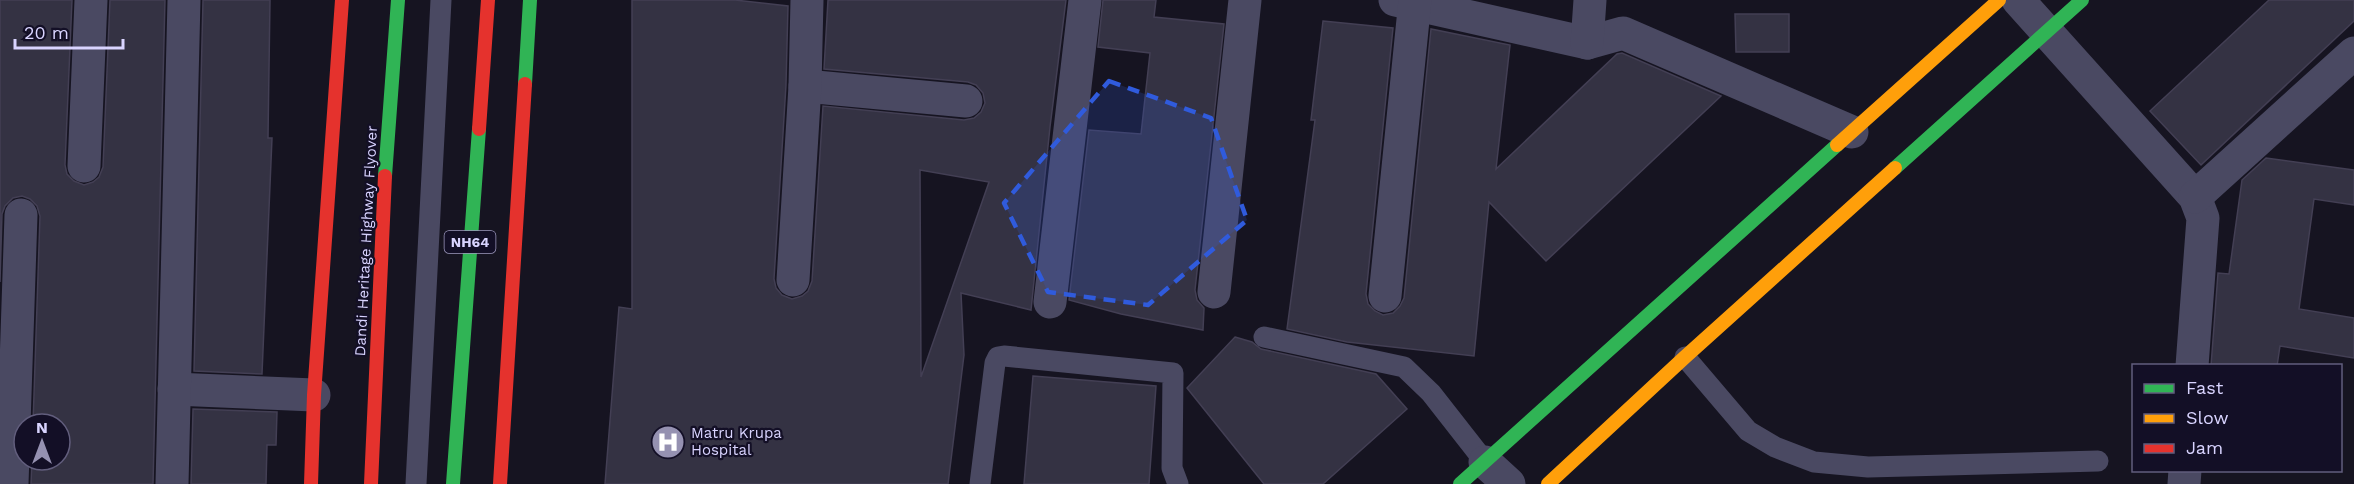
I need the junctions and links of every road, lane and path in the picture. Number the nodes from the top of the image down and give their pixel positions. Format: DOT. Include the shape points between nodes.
graph roads {
  1 [pos="91,0"];
  2 [pos="184,0"];
  3 [pos="342,0"];
  4 [pos="398,0"];
  5 [pos="441,0"];
  6 [pos="488,0"];
  7 [pos="530,0"];
  8 [pos="807,0"];
  9 [pos="1085,0"];
  10 [pos="1245,0"];
  11 [pos="1590,0"];
  12 [pos="1999,0"];
  13 [pos="2018,0"];
  14 [pos="2082,0"];
  15 [pos="1408,2"];
  16 [pos="2047,32"];
  17 [pos="1587,43"];
  18 [pos="2354,52"];
  19 [pos="805,86"];
  20 [pos="966,101"];
  21 [pos="1852,132"];
  22 [pos="84,166"];
  23 [pos="2195,197"];
  24 [pos="21,215"];
  25 [pos="793,280"];
  26 [pos="1214,292"];
  27 [pos="1385,296"];
  28 [pos="1050,302"];
  29 [pos="1264,337"];
  30 [pos="1685,357"];
  31 [pos="2192,364"];
  32 [pos="174,389"];
  33 [pos="314,395"];
  34 [pos="2098,460"];
  35 [pos="1485,462"];
  36 [pos="12,484"];
  37 [pos="172,484"];
  38 [pos="310,484"];
  39 [pos="371,484"];
  40 [pos="416,484"];
  41 [pos="453,484"];
  42 [pos="501,484"];
  43 [pos="980,484"];
  44 [pos="1178,484"];
  45 [pos="1460,484"];
  46 [pos="1509,484"];
  47 [pos="1548,484"];
  1 -- 22 [label="street"];
  2 -- 32 [label="street"];
  3 -- 33 [label="main road"];
  4 -- 39 [label="main road, Dandi Heritage Highway Flyover" via="383,201"];
  5 -- 40 [label="lane"];
  6 -- 41 [label="main road, NH64"];
  7 -- 42 [label="main road"];
  8 -- 19 [label="street"];
  9 -- 28 [label="street"];
  10 -- 26 [label="street"];
  11 -- 17 [label="street"];
  12 -- 21 [label="main road"];
  13 -- 16 [label="street"];
  14 -- 16 [label="main road"];
  15 -- 17 [label="street"];
  15 -- 27 [label="street"];
  16 -- 23 [label="street"];
  16 -- 30 [label="main road"];
  17 -- 21 [label="street" via="1623,33"];
  18 -- 23 [label="street"];
  19 -- 20 [label="street"];
  19 -- 25 [label="street"];
  21 -- 35 [label="main road"];
  23 -- 31 [label="street" via="2203,218"];
  24 -- 36 [label="street"];
  29 -- 35 [label="lane" via="1404,367 1431,393"];
  30 -- 34 [label="lane" via="1748,431 1775,447 1814,462 1868,466"];
  30 -- 47 [label="main road"];
  32 -- 33 [label="street"];
  32 -- 37 [label="street"];
  33 -- 38 [label="main road"];
  35 -- 45 [label="main road"];
  35 -- 46 [label="street"];
  43 -- 44 [label="lane" via="995,363 1004,356 1173,373 1172,468"];
}
